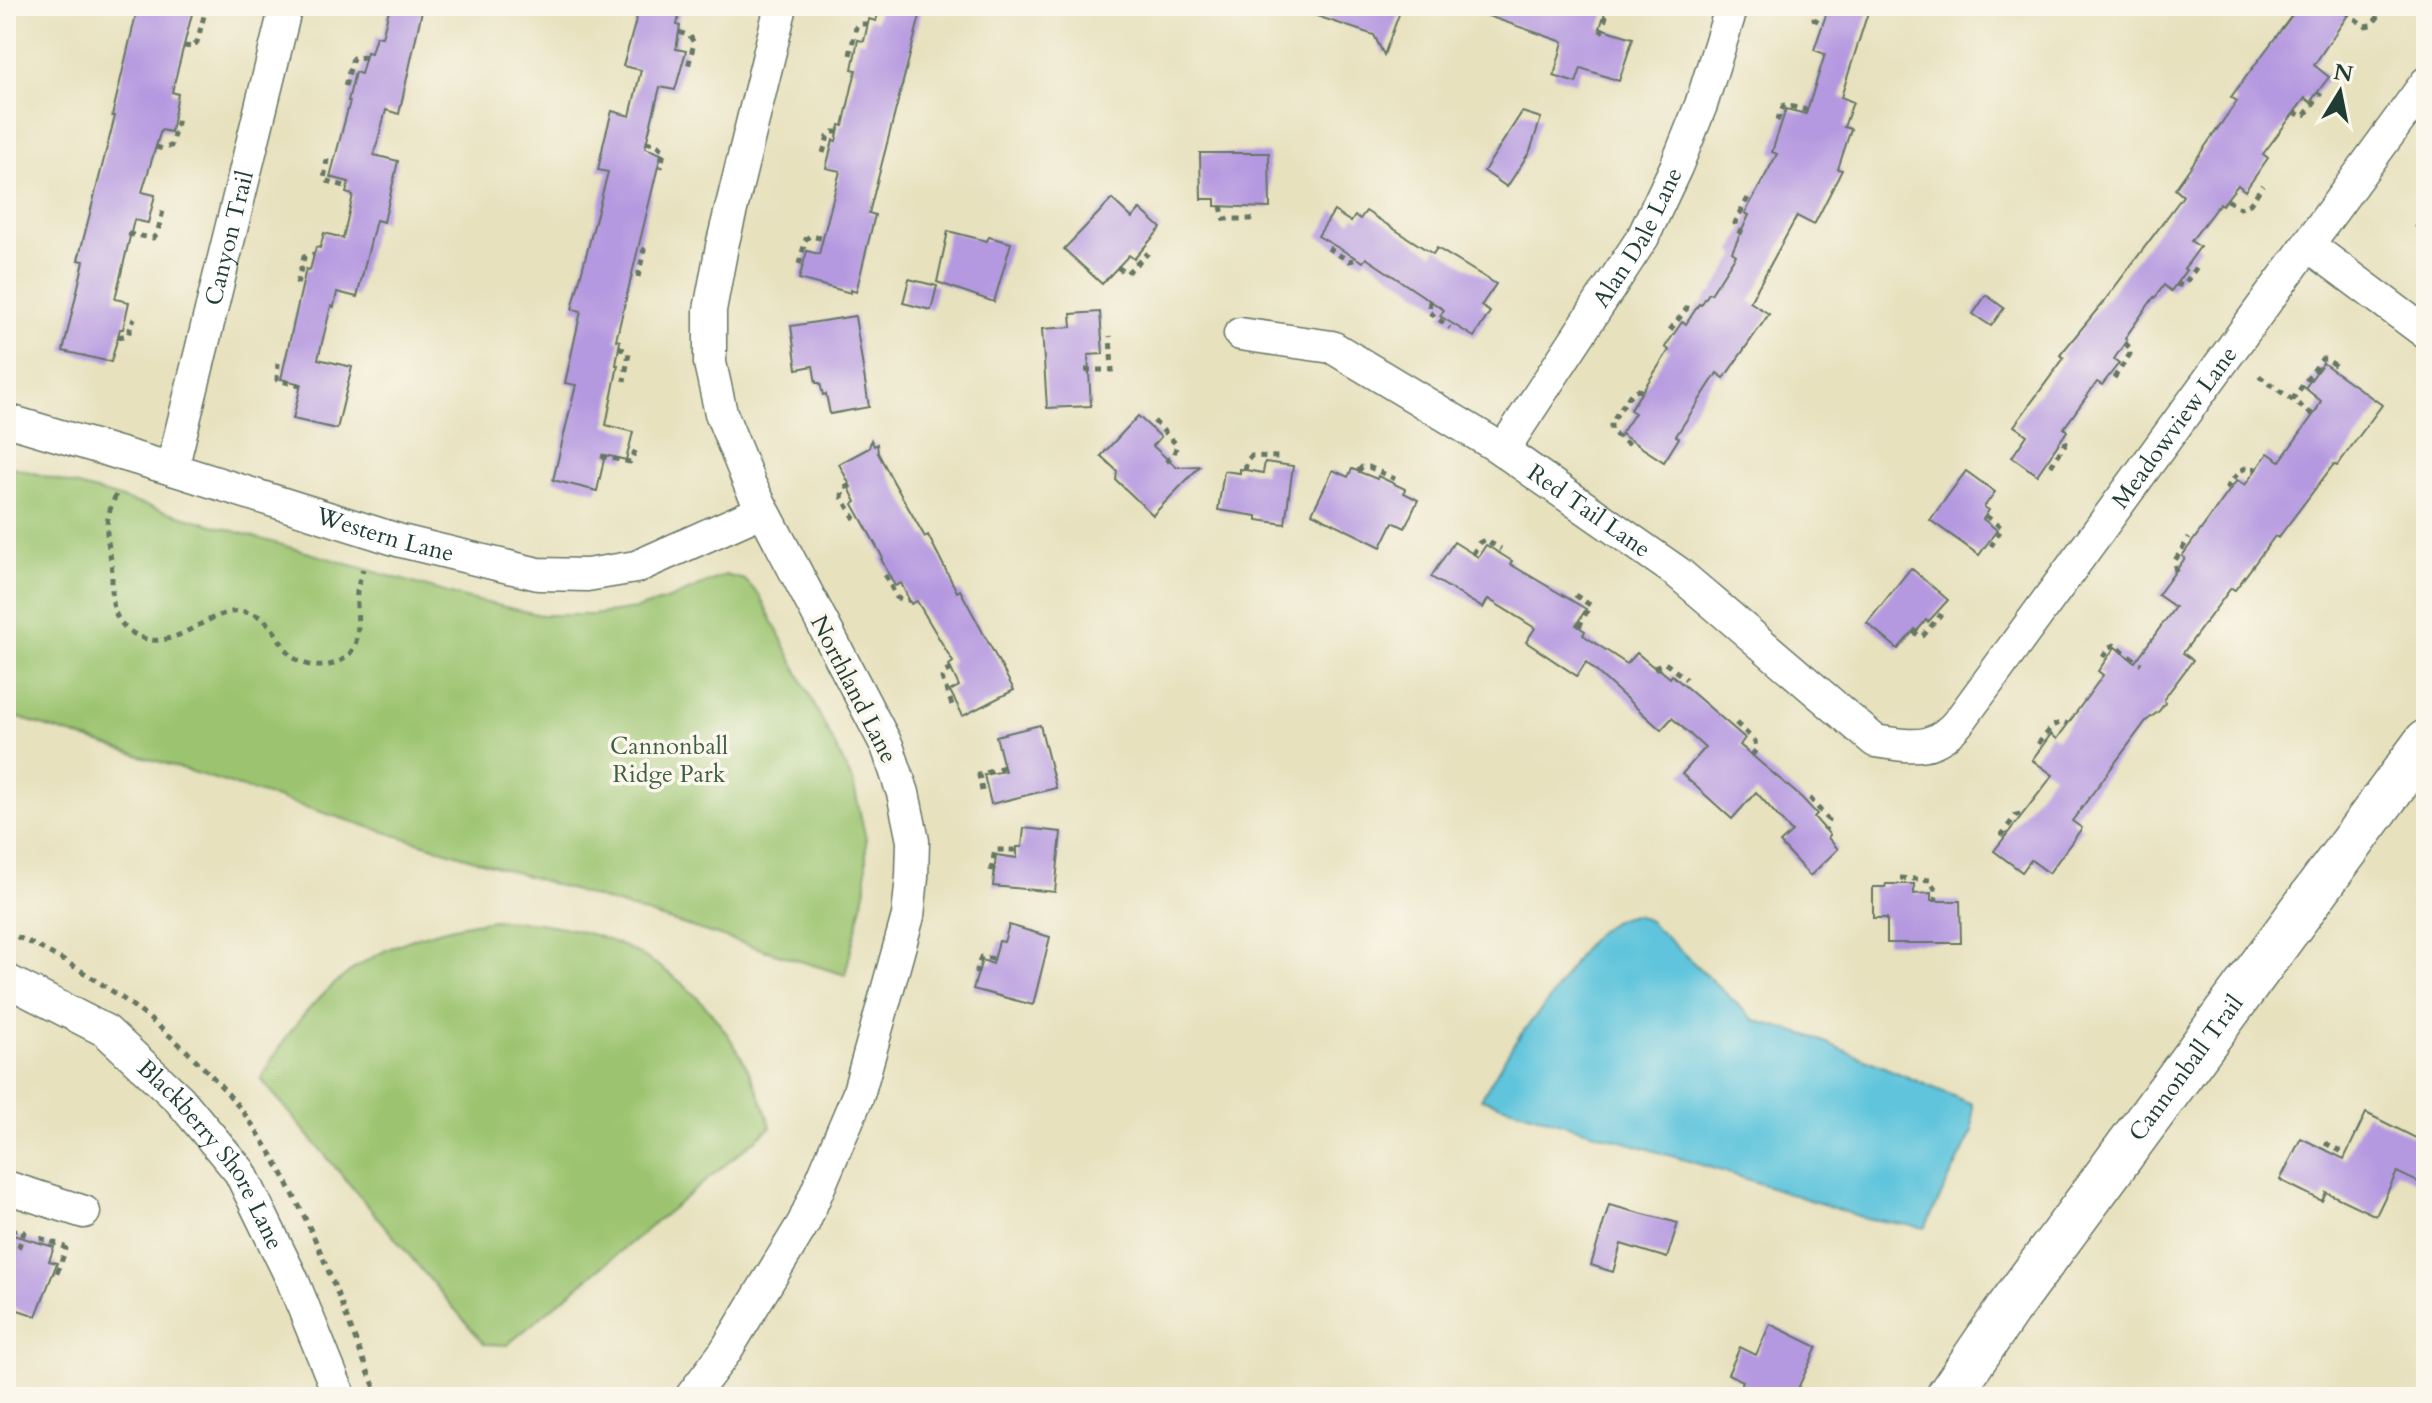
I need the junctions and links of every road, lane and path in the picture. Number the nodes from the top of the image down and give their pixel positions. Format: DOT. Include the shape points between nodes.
graph roads {
  1 [pos="286,6"];
  2 [pos="781,6"];
  3 [pos="1609,6"];
  4 [pos="1732,6"];
  5 [pos="1816,6"];
  6 [pos="2345,12"];
  7 [pos="204,16"];
  8 [pos="2379,16"];
  9 [pos="868,24"];
  10 [pos="1823,24"];
  11 [pos="679,32"];
  12 [pos="1601,33"];
  13 [pos="184,46"];
  14 [pos="850,55"];
  15 [pos="366,57"];
  16 [pos="688,67"];
  17 [pos="2426,83"];
  18 [pos="345,86"];
  19 [pos="2321,93"];
  20 [pos="1807,110"];
  21 [pos="2294,112"];
  22 [pos="178,119"];
  23 [pos="1777,121"];
  24 [pos="838,132"];
  25 [pos="646,142"];
  26 [pos="156,147"];
  27 [pos="823,153"];
  28 [pos="327,159"];
  29 [pos="661,168"];
  30 [pos="2263,185"];
  31 [pos="348,187"];
  32 [pos="1748,198"];
  33 [pos="2227,200"];
  34 [pos="1221,206"];
  35 [pos="163,211"];
  36 [pos="2426,213"];
  37 [pos="1254,219"];
  38 [pos="1743,233"];
  39 [pos="128,234"];
  40 [pos="826,239"];
  41 [pos="2426,239"];
  42 [pos="2308,245"];
  43 [pos="638,246"];
  44 [pos="1328,248"];
  45 [pos="1148,253"];
  46 [pos="314,254"];
  47 [pos="1358,259"];
  48 [pos="799,264"];
  49 [pos="2199,264"];
  50 [pos="1117,267"];
  51 [pos="638,277"];
  52 [pos="297,284"];
  53 [pos="2176,284"];
  54 [pos="1430,301"];
  55 [pos="1695,310"];
  56 [pos="134,318"];
  57 [pos="1450,328"];
  58 [pos="1670,330"];
  59 [pos="2426,333"];
  60 [pos="1240,334"];
  61 [pos="1110,336"];
  62 [pos="118,337"];
  63 [pos="2125,343"];
  64 [pos="619,347"];
  65 [pos="278,363"];
  66 [pos="2339,368"];
  67 [pos="1085,370"];
  68 [pos="2259,376"];
  69 [pos="2114,378"];
  70 [pos="624,381"];
  71 [pos="305,387"];
  72 [pos="1643,393"];
  73 [pos="2292,400"];
  74 [pos="2313,415"];
  75 [pos="6,420"];
  76 [pos="1154,421"];
  77 [pos="2063,436"];
  78 [pos="1629,445"];
  79 [pos="637,447"];
  80 [pos="1503,450"];
  81 [pos="601,456"];
  82 [pos="1281,457"];
  83 [pos="1165,463"];
  84 [pos="2051,466"];
  85 [pos="172,469"];
  86 [pos="2256,469"];
  87 [pos="1245,470"];
  88 [pos="1358,471"];
  89 [pos="1395,479"];
  90 [pos="850,485"];
  91 [pos="2226,489"];
  92 [pos="116,495"];
  93 [pos="762,511"];
  94 [pos="1986,516"];
  95 [pos="855,519"];
  96 [pos="2189,538"];
  97 [pos="1991,546"];
  98 [pos="1501,549"];
  99 [pos="1473,554"];
  100 [pos="363,569"];
  101 [pos="2176,571"];
  102 [pos="885,575"];
  103 [pos="1575,595"];
  104 [pos="909,600"];
  105 [pos="1941,614"];
  106 [pos="1579,627"];
  107 [pos="1913,631"];
  108 [pos="2103,657"];
  109 [pos="2141,664"];
  110 [pos="1654,667"];
  111 [pos="951,669"];
  112 [pos="1686,679"];
  113 [pos="952,705"];
  114 [pos="1736,723"];
  115 [pos="2068,724"];
  116 [pos="2426,742"];
  117 [pos="2038,744"];
  118 [pos="1905,745"];
  119 [pos="1752,755"];
  120 [pos="1004,767"];
  121 [pos="982,791"];
  122 [pos="1810,798"];
  123 [pos="2025,813"];
  124 [pos="1825,830"];
  125 [pos="2001,836"];
  126 [pos="1017,850"];
  127 [pos="991,871"];
  128 [pos="1900,878"];
  129 [pos="1936,901"];
  130 [pos="995,959"];
  131 [pos="976,974"];
  132 [pos="6,980"];
  133 [pos="2325,1143"];
  134 [pos="2346,1154"];
  135 [pos="6,1187"];
  136 [pos="84,1212"];
  137 [pos="11,1229"];
  138 [pos="40,1238"];
  139 [pos="18,1249"];
  140 [pos="53,1274"];
  141 [pos="340,1397"];
  142 [pos="691,1397"];
  143 [pos="1948,1397"];
  1 -- 85 [label="street, Canyon Trail"];
  2 -- 93 [label="street, Northland Lane" via="710,310 710,363 721,413"];
  3 -- 12 [label="path"];
  4 -- 80 [label="street, Alan Dale Lane" via="1701,105 1643,237"];
  5 -- 10 [label="path" via="1814,19"];
  6 -- 8 [label="path" via="2365,26"];
  7 -- 13 [label="path" via="197,42"];
  9 -- 14 [label="path" via="856,27"];
  11 -- 16 [label="path" via="694,43"];
  15 -- 18 [label="path" via="353,58"];
  17 -- 42 [label="street, Meadowview Lane"];
  19 -- 21 [label="path" via="2305,115"];
  20 -- 23 [label="path" via="1784,105"];
  22 -- 26 [label="path" via="171,146"];
  24 -- 27 [label="path" via="830,133"];
  25 -- 29 [label="path" via="664,151"];
  28 -- 31 [label="path" via="324,180"];
  30 -- 33 [label="path" via="2246,207"];
  32 -- 38 [label="path" via="1735,223"];
  34 -- 37 [label="path" via="1224,219"];
  35 -- 39 [label="path" via="153,238"];
  36 -- 41 [label="path" via="2416,229"];
  40 -- 48 [label="path" via="806,239"];
  42 -- 59 [label="street"];
  42 -- 118 [label="street, Meadowview Lane" via="1947,737"];
  43 -- 51 [label="path" via="644,250"];
  44 -- 47 [label="path" via="1349,261"];
  45 -- 50 [label="path" via="1127,273"];
  46 -- 52 [label="path" via="304,257"];
  49 -- 53 [label="path" via="2183,286"];
  54 -- 57 [label="path" via="1429,312"];
  55 -- 58 [label="path" via="1682,311"];
  56 -- 62 [label="path" via="128,335"];
  60 -- 80 [label="street, Red Tail Lane" via="1332,347"];
  61 -- 67 [label="path" via="1112,370"];
  63 -- 69 [label="path" via="2130,354"];
  64 -- 70 [label="path" via="629,353"];
  65 -- 71 [label="path" via="277,380"];
  66 -- 73 [label="path" via="2322,359"];
  68 -- 73 [label="path"];
  72 -- 78 [label="path" via="1632,392 1611,423 1611,431"];
  73 -- 74 [label="path"];
  75 -- 85 [label="street, Western Lane"];
  76 -- 83 [label="path" via="1177,445"];
  77 -- 84 [label="path" via="2066,443"];
  79 -- 81 [label="path" via="630,462"];
  80 -- 118 [label="street, Red Tail Lane" via="1677,572 1875,741"];
  82 -- 87 [label="path" via="1251,456"];
  85 -- 93 [label="street, Western Lane" via="401,541 538,574 587,575 636,567"];
  86 -- 91 [label="path" via="2242,469"];
  88 -- 89 [label="path" via="1369,467"];
  90 -- 95 [label="path" via="842,497"];
  92 -- 100 [label="path" via="105,522 112,607 121,623 141,638 171,639 220,614 247,613 268,623 297,659 328,667 346,659 358,635 357,593"];
  93 -- 142 [label="street, Northland Lane" via="887,746 913,841 912,877 908,916 858,1095 822,1180 796,1235 725,1352"];
  94 -- 97 [label="path" via="2002,528"];
  96 -- 101 [label="path" via="2174,562"];
  98 -- 99 [label="path" via="1482,540"];
  102 -- 104 [label="path" via="897,598"];
  103 -- 106 [label="path" via="1590,605"];
  105 -- 107 [label="path" via="1923,636"];
  108 -- 109 [label="path" via="2114,645"];
  110 -- 112 [label="path" via="1665,663"];
  111 -- 113 [label="path" via="942,678"];
  114 -- 119 [label="path" via="1755,741"];
  115 -- 117 [label="path" via="2053,726"];
  116 -- 143 [label="main road, Cannonball Trail"];
  120 -- 121 [label="path" via="979,775"];
  122 -- 124 [label="path" via="1828,820"];
  123 -- 125 [label="path" via="2016,815"];
  126 -- 127 [label="path" via="995,850"];
  128 -- 129 [label="path" via="1930,880"];
  130 -- 131 [label="path" via="981,957"];
  132 -- 141 [label="street, Blackberry Shore Lane" via="106,1031 179,1099 240,1172 292,1279"];
  133 -- 134 [label="path"];
  135 -- 136 [label="street"];
  137 -- 139 [label="path" via="24,1232"];
  138 -- 140 [label="path" via="66,1249"];
}
